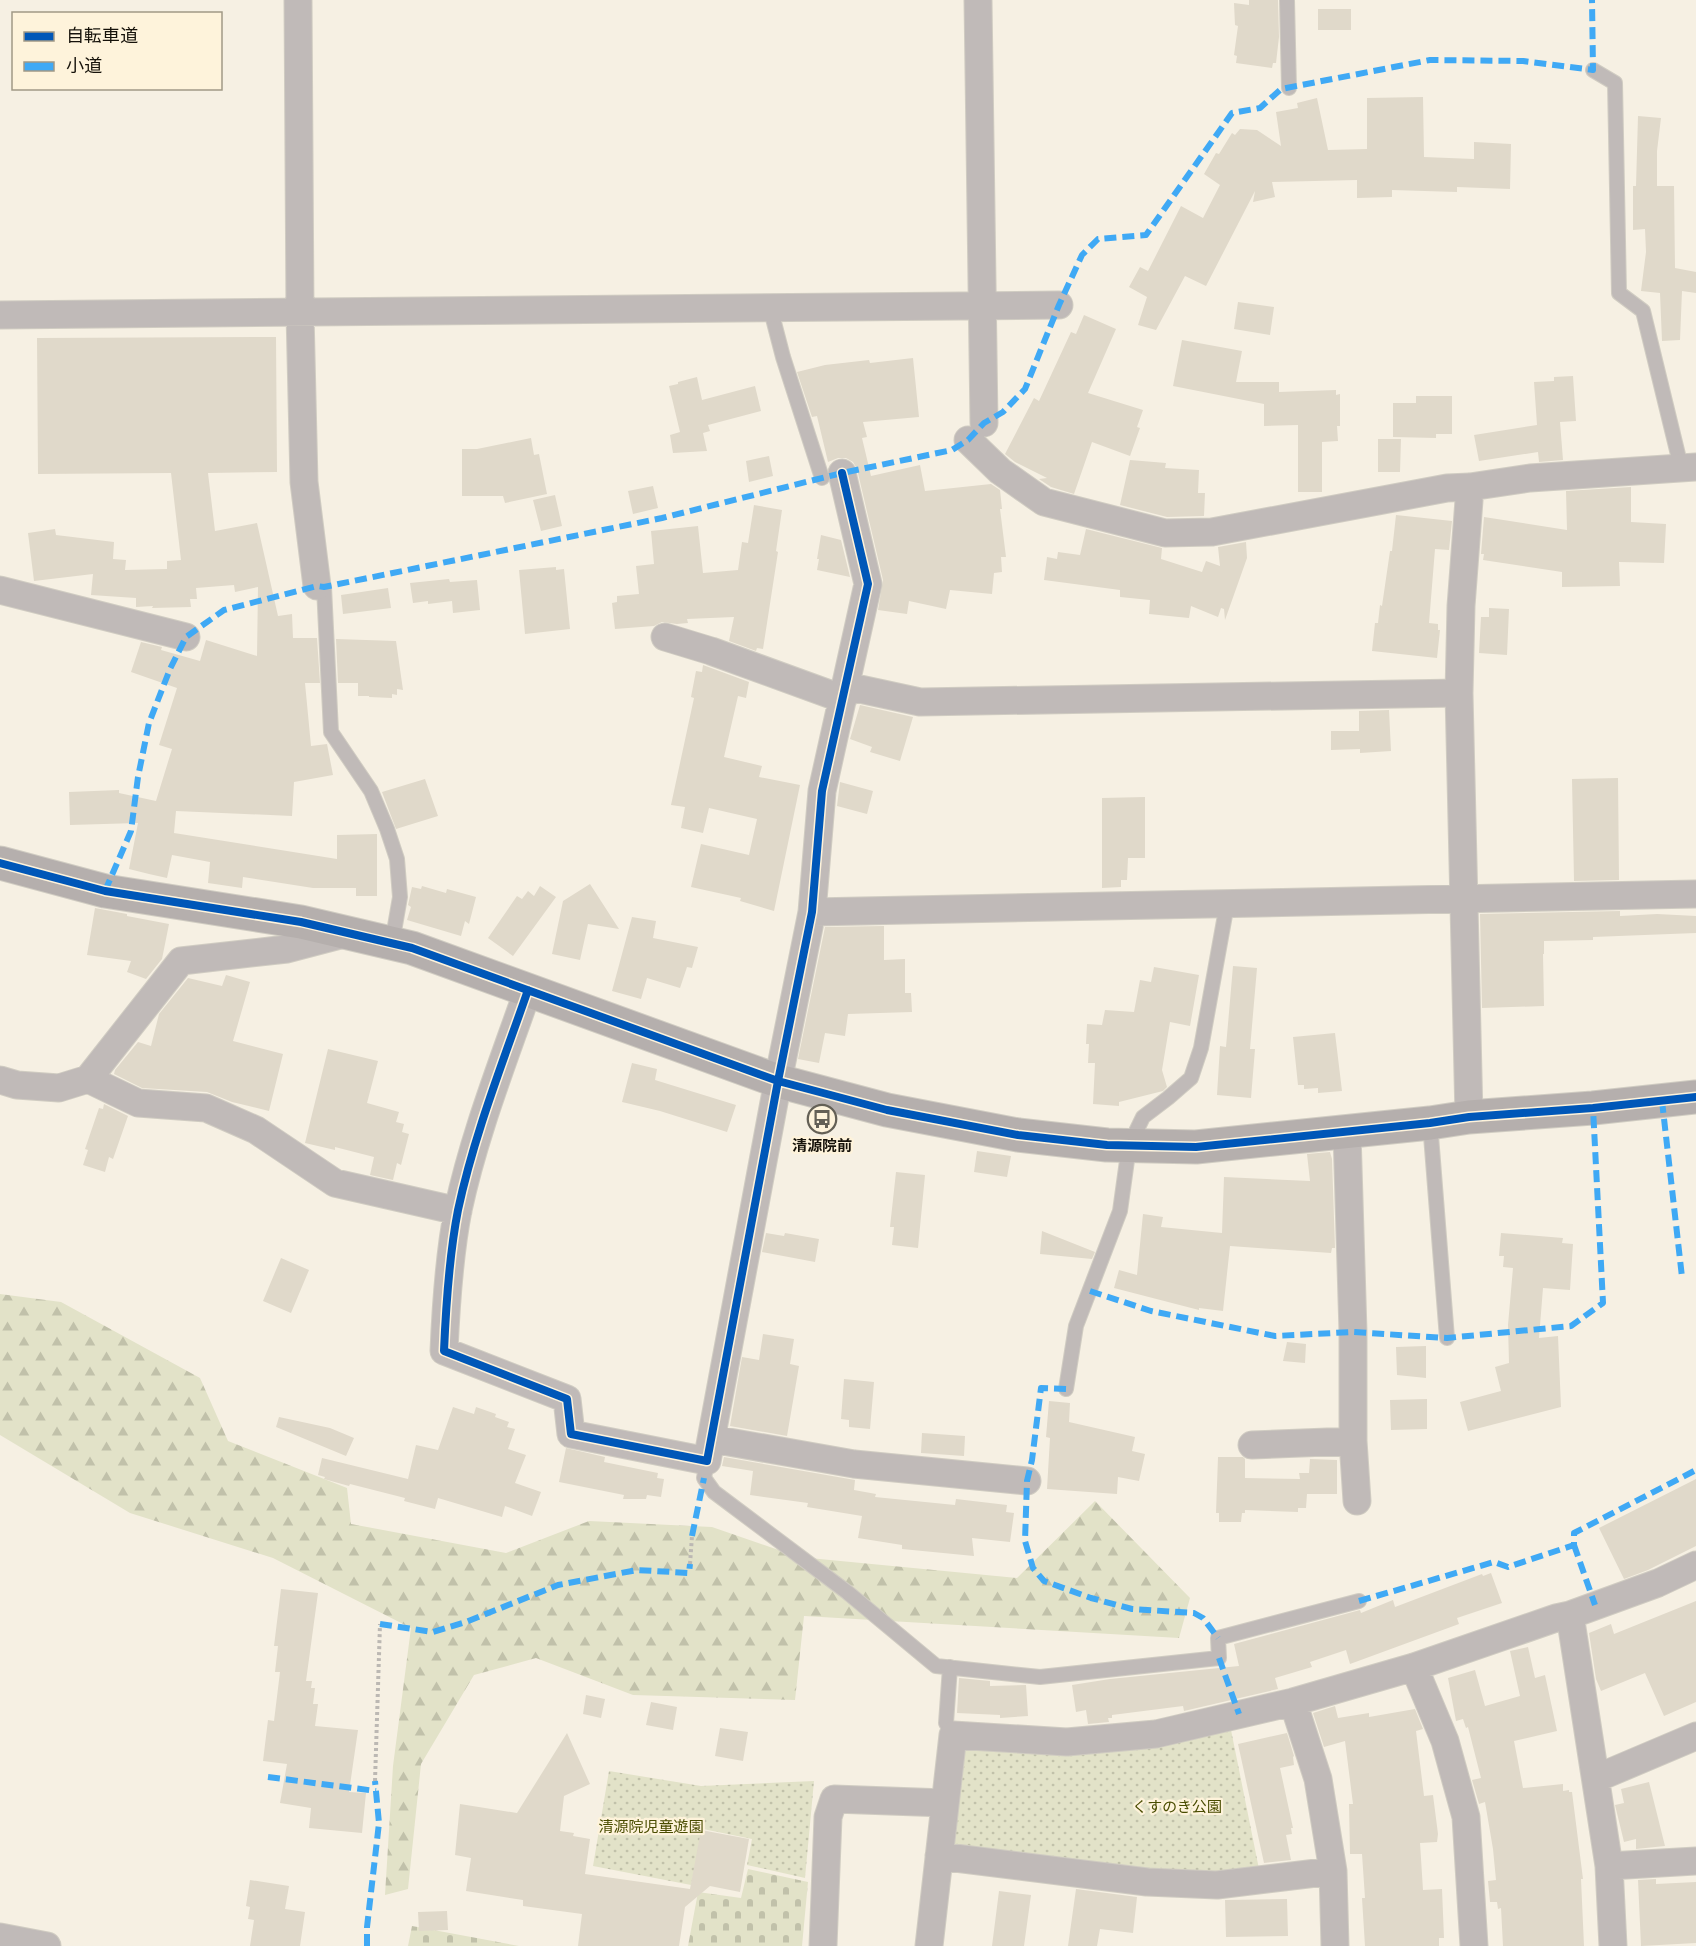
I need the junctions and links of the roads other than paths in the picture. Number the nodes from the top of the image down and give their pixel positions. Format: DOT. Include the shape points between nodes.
graph roads {
  1 [pos="298,0"];
  2 [pos="978,0"];
  3 [pos="1287,0"];
  4 [pos="1593,70"];
  5 [pos="1289,88"];
  6 [pos="982,304"];
  7 [pos="1059,305"];
  8 [pos="770,307"];
  9 [pos="300,313"];
  10 [pos="0,315"];
  11 [pos="1689,467"];
  12 [pos="832,476"];
  13 [pos="1470,487"];
  14 [pos="321,587"];
  15 [pos="0,590"];
  16 [pos="186,637"];
  17 [pos="665,637"];
  18 [pos="844,693"];
  19 [pos="1458,693"];
  20 [pos="0,863"];
  21 [pos="1696,894"];
  22 [pos="1464,899"];
  23 [pos="1227,904"];
  24 [pos="812,912"];
  25 [pos="348,933"];
  26 [pos="392,944"];
  27 [pos="528,990"];
  28 [pos="88,1079"];
  29 [pos="0,1080"];
  30 [pos="778,1081"];
  31 [pos="1696,1097"];
  32 [pos="1469,1117"];
  33 [pos="1430,1124"];
  34 [pos="1347,1132"];
  35 [pos="1129,1146"];
  36 [pos="458,1211"];
  37 [pos="1447,1338"];
  38 [pos="1066,1389"];
  39 [pos="1353,1441"];
  40 [pos="709,1450"];
  41 [pos="1265,1451"];
  42 [pos="1027,1481"];
  43 [pos="1357,1501"];
  44 [pos="1696,1565"];
  45 [pos="1359,1601"];
  46 [pos="1570,1615"];
  47 [pos="950,1667"];
  48 [pos="1414,1667"];
  49 [pos="1293,1702"];
  50 [pos="953,1735"];
  51 [pos="1696,1736"];
  52 [pos="1596,1778"];
  53 [pos="945,1803"];
  54 [pos="939,1856"];
  55 [pos="1696,1861"];
  56 [pos="1609,1866"];
  57 [pos="1333,1871"];
  58 [pos="0,1937"];
  59 [pos="47,1946"];
  60 [pos="823,1946"];
  61 [pos="929,1946"];
  62 [pos="1335,1946"];
  63 [pos="1474,1946"];
  64 [pos="1613,1946"];
  1 -- 9 [label="street"];
  2 -- 6 [label="street"];
  3 -- 5 [label="lane"];
  4 -- 11 [label="lane" via="1615,83 1619,293 1643,310"];
  6 -- 7 [label="street"];
  6 -- 8 [label="street"];
  6 -- 13 [label="street" via="976,432 1000,471 1044,502 1165,533 1212,532"];
  8 -- 9 [label="street"];
  8 -- 12 [label="lane" via="783,357"];
  9 -- 10 [label="street"];
  9 -- 14 [label="street" via="304,482"];
  11 -- 13 [label="street" via="1530,478"];
  12 -- 18 [label="street" via="868,584"];
  13 -- 19 [label="street"];
  14 -- 26 [label="lane" via="331,732 371,791 397,859 400,897"];
  15 -- 16 [label="street"];
  17 -- 18 [label="street"];
  18 -- 19 [label="street" via="920,702"];
  18 -- 24 [label="street" via="822,791"];
  19 -- 22 [label="street"];
  20 -- 25 [label="street" via="105,891"];
  21 -- 22 [label="street"];
  22 -- 23 [label="street"];
  22 -- 32 [label="street"];
  23 -- 24 [label="street"];
  23 -- 35 [label="lane" via="1201,1048 1191,1078 1143,1117"];
  24 -- 30 [label="street"];
  25 -- 26 [label="street"];
  25 -- 28 [label="street" via="287,949 181,961"];
  26 -- 27 [label="street"];
  27 -- 30 [label="street"];
  27 -- 36 [label="street" via="471,1159"];
  28 -- 29 [label="street" via="59,1088"];
  28 -- 36 [label="street" via="138,1103 206,1108 256,1130 335,1183"];
  30 -- 35 [label="street" via="887,1110 1018,1135"];
  30 -- 40 [label="street"];
  31 -- 32 [label="street"];
  32 -- 33 [label="street"];
  33 -- 34 [label="street"];
  33 -- 37 [label="lane"];
  34 -- 35 [label="street" via="1196,1147"];
  34 -- 39 [label="street"];
  35 -- 38 [label="lane" via="1120,1211 1076,1326"];
  36 -- 40 [label="street" via="446,1298 444,1352 567,1399 571,1434"];
  39 -- 41 [label="street"];
  39 -- 43 [label="street"];
  40 -- 42 [label="street"];
  40 -- 47 [label="lane" via="704,1478 714,1492 847,1592 936,1666"];
  44 -- 46 [label="street"];
  45 -- 47 [label="lane" via="1218,1638 1219,1658 1040,1677"];
  46 -- 48 [label="street"];
  46 -- 52 [label="street"];
  47 -- 50 [label="lane" via="946,1724"];
  48 -- 49 [label="street"];
  48 -- 63 [label="street" via="1445,1741 1466,1817"];
  49 -- 50 [label="street" via="1156,1734 1067,1742"];
  49 -- 57 [label="street" via="1318,1779"];
  50 -- 53 [label="street"];
  51 -- 52 [label="street"];
  52 -- 56 [label="street"];
  53 -- 54 [label="street"];
  53 -- 60 [label="street" via="834,1799 828,1817"];
  54 -- 57 [label="street" via="1146,1882 1217,1885"];
  54 -- 61 [label="street"];
  55 -- 56 [label="street"];
  56 -- 64 [label="street"];
  57 -- 62 [label="street"];
  58 -- 59 [label="street"];
}
